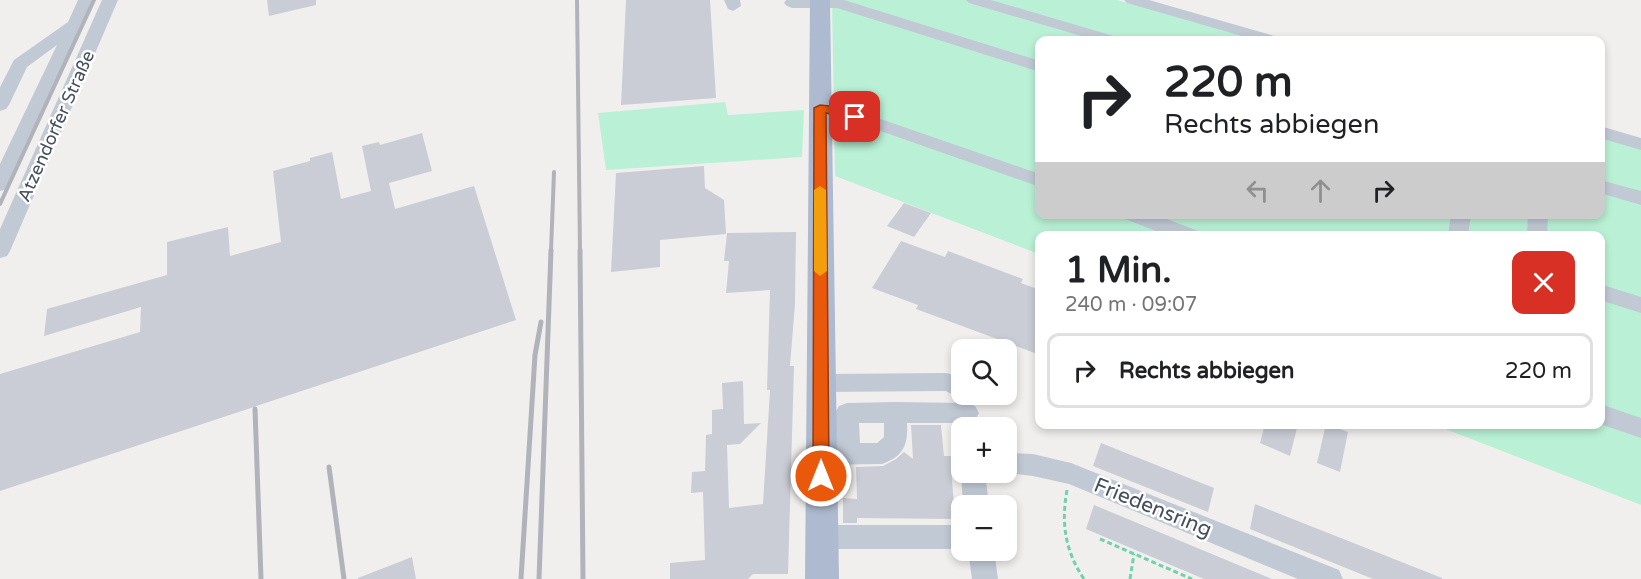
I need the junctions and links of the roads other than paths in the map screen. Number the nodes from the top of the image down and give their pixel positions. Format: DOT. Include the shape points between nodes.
graph roads {
  1 [pos="87,0"];
  2 [pos="110,0"];
  3 [pos="974,0"];
  4 [pos="1132,0"];
  5 [pos="820,1"];
  6 [pos="792,3"];
  7 [pos="76,23"];
  8 [pos="1097,36"];
  9 [pos="1258,36"];
  10 [pos="1035,65"];
  11 [pos="0,105"];
  12 [pos="820,108"];
  13 [pos="1605,133"];
  14 [pos="1641,144"];
  15 [pos="1035,179"];
  16 [pos="0,184"];
  17 [pos="1605,187"];
  18 [pos="1641,198"];
  19 [pos="1145,219"];
  20 [pos="1178,231"];
  21 [pos="0,251"];
  22 [pos="1605,294"];
  23 [pos="1641,305"];
  24 [pos="821,383"];
  25 [pos="951,383"];
  26 [pos="895,412"];
  27 [pos="967,412"];
  28 [pos="1605,416"];
  29 [pos="1641,428"];
  30 [pos="834,454"];
  31 [pos="1017,464"];
  32 [pos="822,537"];
  33 [pos="951,537"];
  34 [pos="983,561"];
  35 [pos="1294,572"];
  36 [pos="822,579"];
  37 [pos="985,579"];
  38 [pos="1330,579"];
  1 -- 7 [label="street"];
  2 -- 21 [label="street, Atzendorfer Straße"];
  3 -- 8 [label="street"];
  4 -- 9 [label="street"];
  5 -- 6 [label="street"];
  5 -- 10 [label="street" via="838,3"];
  5 -- 12 [label="main road"];
  7 -- 11 [label="street" via="20,64"];
  7 -- 16 [label="street"];
  12 -- 15 [label="street"];
  12 -- 24 [label="main road"];
  13 -- 14 [label="street"];
  17 -- 18 [label="street"];
  19 -- 20 [label="street"];
  22 -- 23 [label="street"];
  24 -- 25 [label="street"];
  24 -- 30 [label="main road"];
  26 -- 27 [label="street"];
  26 -- 30 [label="street" via="847,413"];
  26 -- 30 [label="street" via="896,441 882,453"];
  28 -- 29 [label="street"];
  30 -- 32 [label="main road"];
  31 -- 35 [label="street, Friedensring" via="1071,474"];
  32 -- 33 [label="street"];
  32 -- 36 [label="main road"];
  34 -- 37 [label="street"];
  35 -- 38 [label="street, Friedensring"];
}
